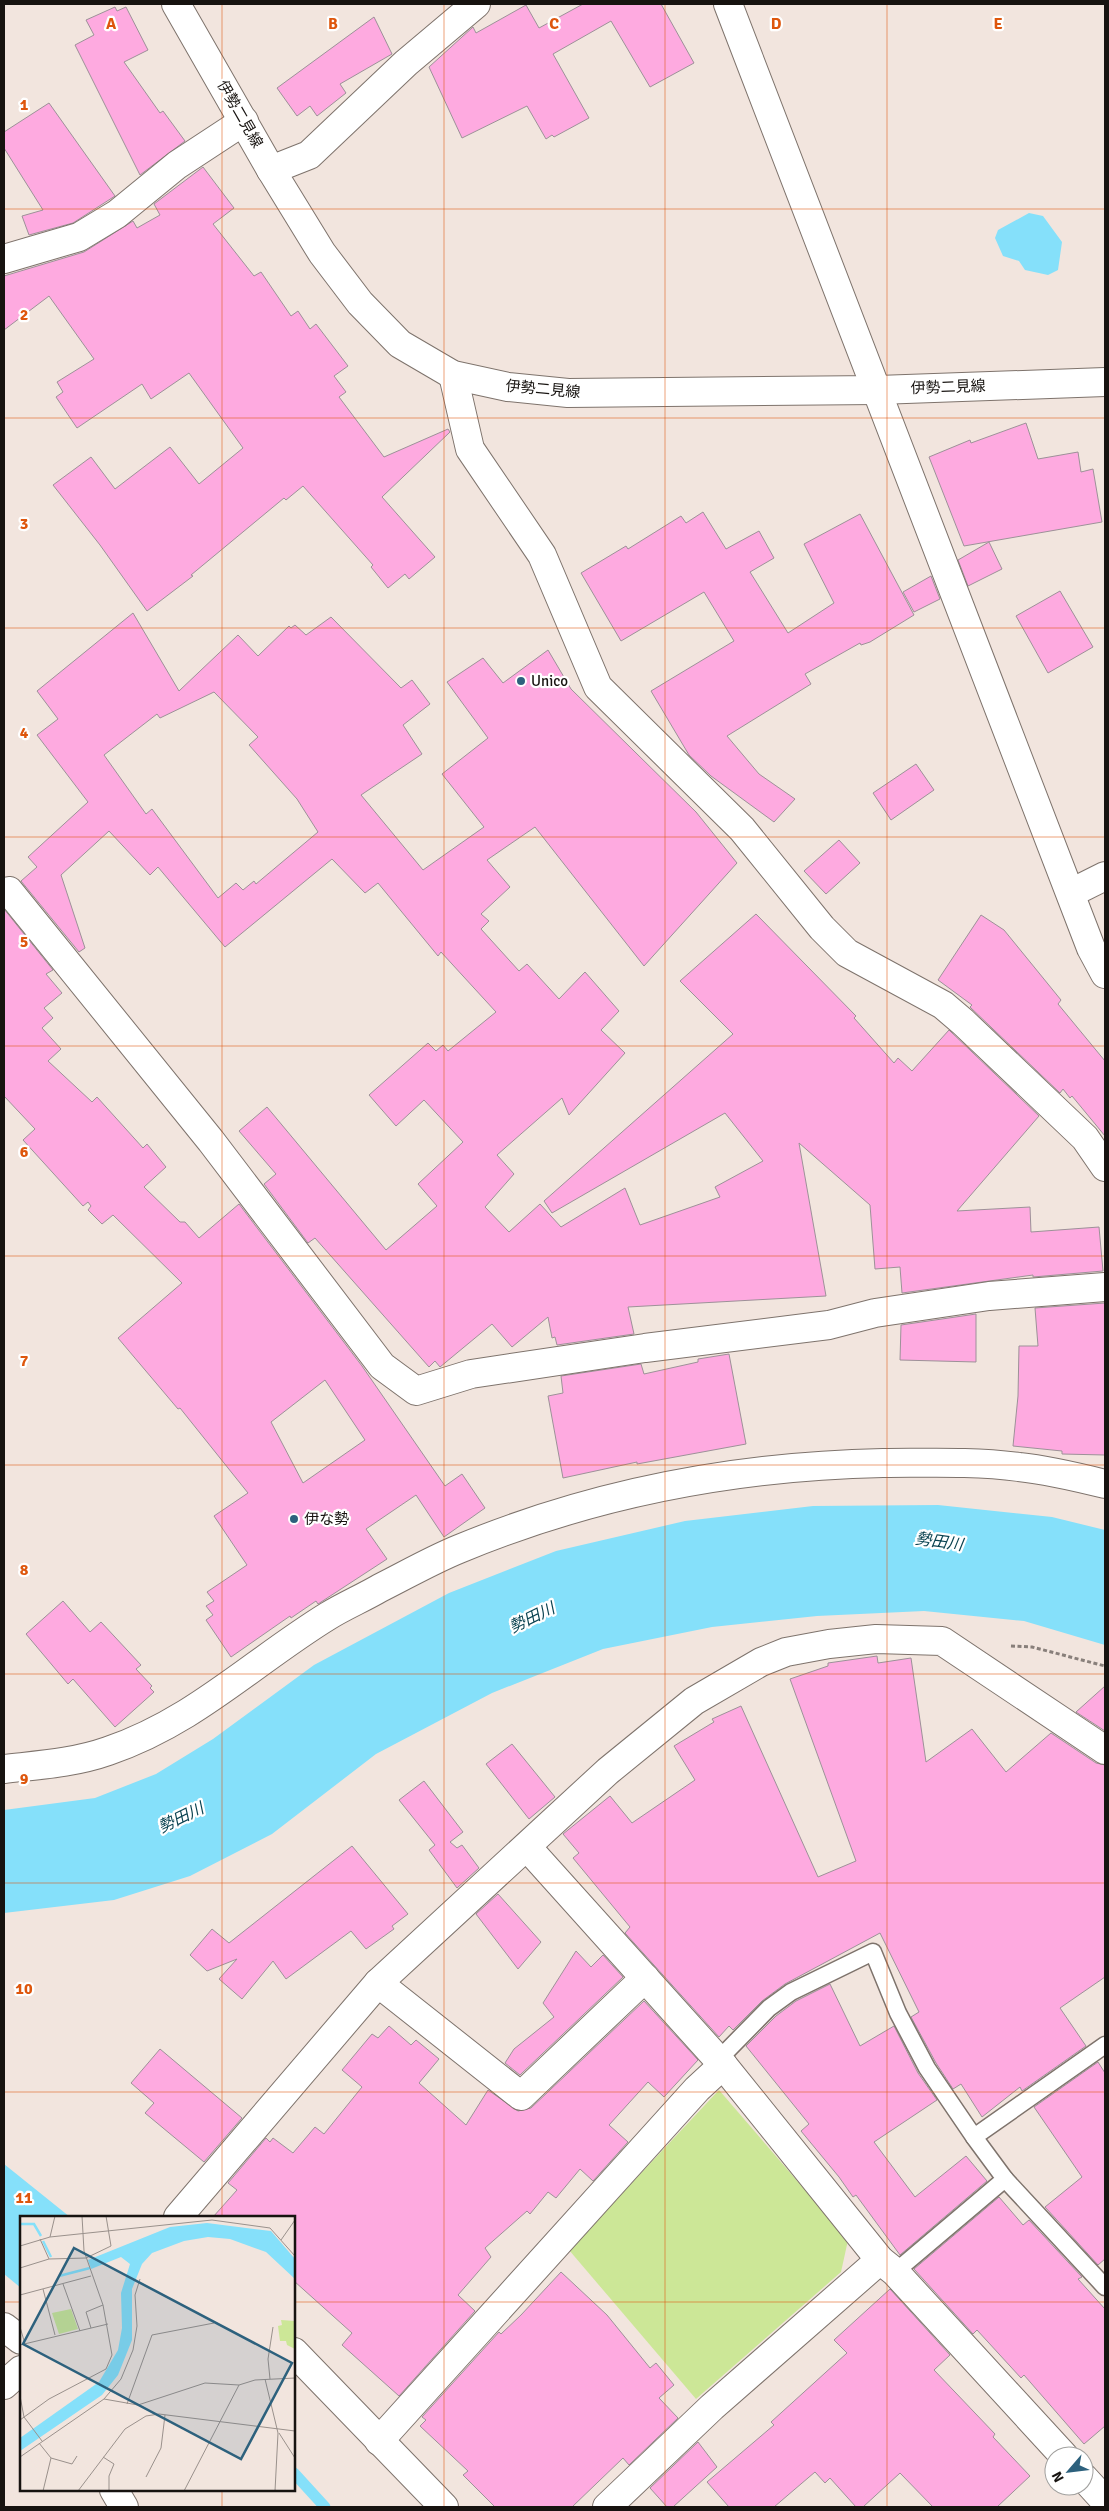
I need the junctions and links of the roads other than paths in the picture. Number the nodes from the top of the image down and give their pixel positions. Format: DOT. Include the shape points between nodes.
graph roads {
  1 [pos="176,4"];
  2 [pos="476,4"];
  3 [pos="728,4"];
  4 [pos="244,121"];
  5 [pos="271,170"];
  6 [pos="4,259"];
  7 [pos="453,375"];
  8 [pos="1105,382"];
  9 [pos="878,390"];
  10 [pos="1105,876"];
  11 [pos="10,891"];
  12 [pos="1071,893"];
  13 [pos="1105,974"];
  14 [pos="1105,1167"];
  15 [pos="1105,1287"];
  16 [pos="1105,1484"];
  17 [pos="1105,1750"];
  18 [pos="4,1769"];
  19 [pos="527,1846"];
  20 [pos="645,1978"];
  21 [pos="378,1983"];
  22 [pos="1105,2045"];
  23 [pos="721,2062"];
  24 [pos="974,2137"];
  25 [pos="1005,2179"];
  26 [pos="179,2216"];
  27 [pos="887,2266"];
  28 [pos="1105,2286"];
  29 [pos="4,2327"];
  30 [pos="20,2339"];
  31 [pos="295,2353"];
  32 [pos="20,2371"];
  33 [pos="4,2385"];
  34 [pos="380,2441"];
  35 [pos="1055,2446"];
  36 [pos="115,2491"];
  37 [pos="124,2507"];
  38 [pos="444,2507"];
  39 [pos="607,2507"];
  1 -- 4 [label="street, 伊勢二見線"];
  2 -- 5 [label="street" via="309,155"];
  3 -- 9 [label="street"];
  4 -- 5 [label="street, 伊勢二見線"];
  4 -- 6 [label="street" via="177,165 117,214 79,237"];
  5 -- 7 [label="street, 伊勢二見線" via="322,253 360,303 400,344"];
  7 -- 9 [label="street, 伊勢二見線" via="508,387 568,393"];
  7 -- 14 [label="street" via="470,449 542,555 598,687 742,829 822,928 847,953 936,1001 956,1016 1085,1138"];
  8 -- 9 [label="street, 伊勢二見線"];
  9 -- 12 [label="street"];
  10 -- 12 [label="street"];
  11 -- 15 [label="street" via="211,1141 382,1366 416,1391 471,1374 645,1348 829,1326 875,1313 989,1296"];
  12 -- 13 [label="street" via="1091,948"];
  16 -- 18 [label="street" via="1019,1467 953,1462 781,1468 637,1491 520,1526 457,1549 328,1616 215,1697 141,1738 106,1752 73,1760"];
  17 -- 19 [label="street" via="942,1641 876,1640 829,1644 786,1652 761,1662 694,1701 608,1771"];
  19 -- 20 [label="street"];
  19 -- 21 [label="street"];
  20 -- 21 [label="street" via="521,2096"];
  20 -- 23 [label="street"];
  21 -- 26 [label="street"];
  22 -- 24 [label="lane"];
  23 -- 24 [label="lane" via="769,2008 790,1992 873,1952 898,2014 927,2068"];
  23 -- 27 [label="street"];
  23 -- 34 [label="street"];
  24 -- 25 [label="lane"];
  25 -- 27 [label="lane"];
  25 -- 28 [label="lane"];
  27 -- 35 [label="street"];
  27 -- 39 [label="street" via="712,2406"];
  29 -- 30 [label="street"];
  31 -- 34 [label="street"];
  32 -- 33 [label="street"];
  34 -- 38 [label="street"];
  36 -- 37 [label="street"];
}
